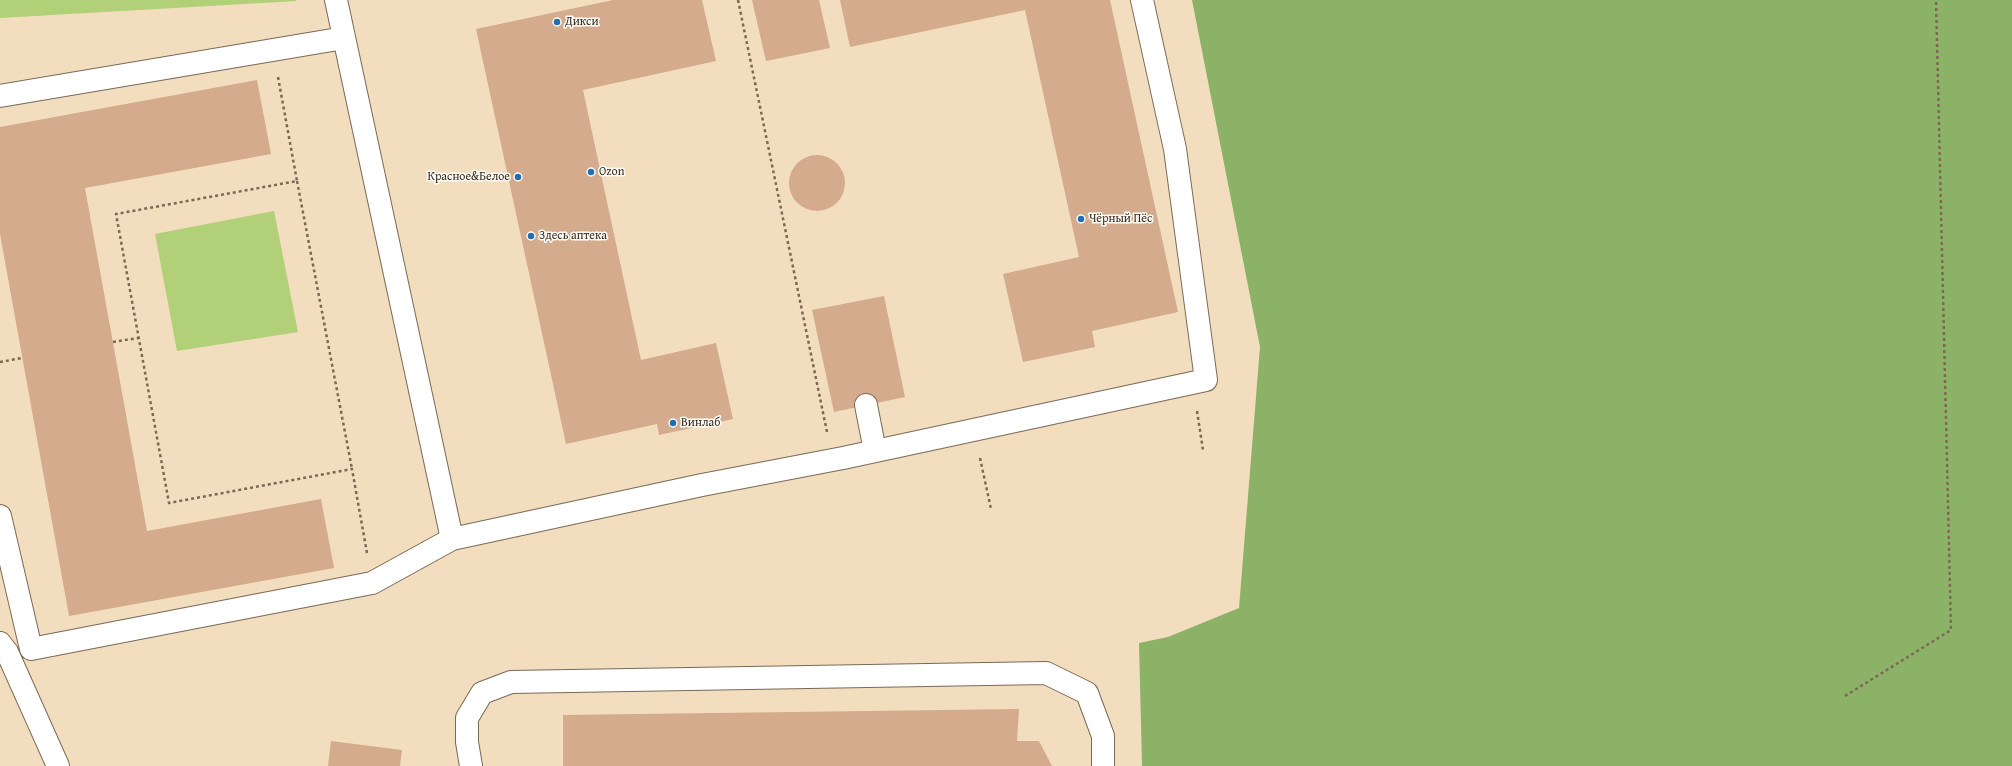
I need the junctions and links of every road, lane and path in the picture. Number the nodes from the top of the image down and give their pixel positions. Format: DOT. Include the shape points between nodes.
graph roads {
  1 [pos="336,0"];
  2 [pos="738,0"];
  3 [pos="1142,0"];
  4 [pos="1936,0"];
  5 [pos="344,38"];
  6 [pos="274,50"];
  7 [pos="0,96"];
  8 [pos="298,181"];
  9 [pos="138,338"];
  10 [pos="113,342"];
  11 [pos="22,358"];
  12 [pos="0,362"];
  13 [pos="1194,383"];
  14 [pos="866,405"];
  15 [pos="973,430"];
  16 [pos="1203,450"];
  17 [pos="875,451"];
  18 [pos="832,460"];
  19 [pos="352,470"];
  20 [pos="991,509"];
  21 [pos="0,516"];
  22 [pos="452,539"];
  23 [pos="372,583"];
  24 [pos="0,643"];
  25 [pos="1845,696"];
  26 [pos="58,766"];
  27 [pos="471,766"];
  28 [pos="1104,766"];
  1 -- 5 [label="lane"];
  2 -- 18 [label="path"];
  3 -- 13 [label="lane" via="1175,149 1206,380"];
  4 -- 25 [label="path" via="1952,630"];
  5 -- 6 [label="lane"];
  5 -- 22 [label="lane"];
  6 -- 7 [label="lane"];
  6 -- 8 [label="path"];
  8 -- 9 [label="path" via="116,214"];
  8 -- 19 [label="path"];
  9 -- 10 [label="path"];
  9 -- 19 [label="path" via="168,503"];
  11 -- 12 [label="path"];
  13 -- 15 [label="lane"];
  13 -- 16 [label="path"];
  14 -- 17 [label="lane"];
  15 -- 17 [label="lane"];
  15 -- 20 [label="path"];
  17 -- 18 [label="lane"];
  18 -- 22 [label="lane"];
  19 -- 23 [label="path"];
  21 -- 23 [label="lane" via="32,650"];
  22 -- 23 [label="lane"];
  24 -- 26 [label="lane" via="7,652"];
  27 -- 28 [label="lane" via="467,742 468,718 482,693 511,682 1046,673 1087,692 1103,736"];
}
